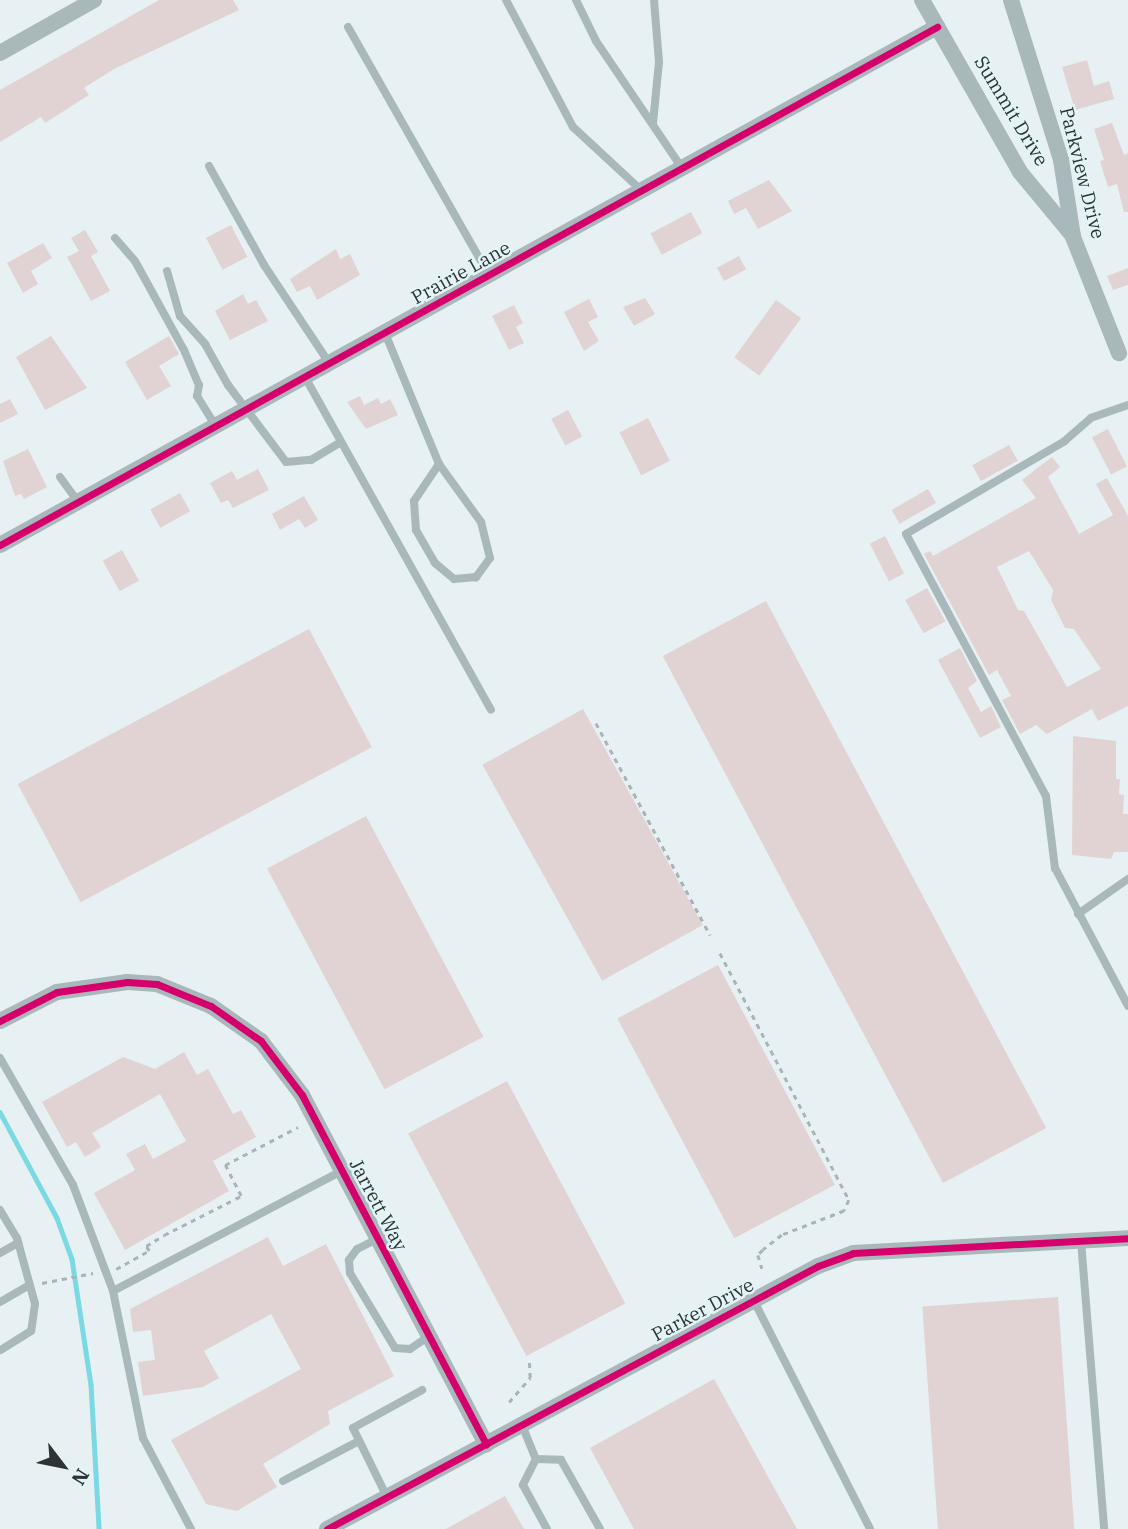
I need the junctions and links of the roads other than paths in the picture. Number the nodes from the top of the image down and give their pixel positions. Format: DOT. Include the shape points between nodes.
graph roads {
  1 [pos="94,0"];
  2 [pos="506,0"];
  3 [pos="576,0"];
  4 [pos="654,0"];
  5 [pos="922,0"];
  6 [pos="1011,0"];
  7 [pos="348,27"];
  8 [pos="937,27"];
  9 [pos="0,53"];
  10 [pos="653,123"];
  11 [pos="209,166"];
  12 [pos="682,168"];
  13 [pos="642,191"];
  14 [pos="1073,237"];
  15 [pos="116,239"];
  16 [pos="167,271"];
  17 [pos="489,275"];
  18 [pos="385,333"];
  19 [pos="1119,353"];
  20 [pos="329,363"];
  21 [pos="305,377"];
  22 [pos="1128,405"];
  23 [pos="248,408"];
  24 [pos="216,426"];
  25 [pos="341,442"];
  26 [pos="439,464"];
  27 [pos="60,478"];
  28 [pos="78,502"];
  29 [pos="0,545"];
  30 [pos="491,710"];
  31 [pos="1128,878"];
  32 [pos="1078,914"];
  33 [pos="1128,1006"];
  34 [pos="0,1021"];
  35 [pos="0,1058"];
  36 [pos="342,1171"];
  37 [pos="0,1210"];
  38 [pos="377,1238"];
  39 [pos="1128,1238"];
  40 [pos="1082,1241"];
  41 [pos="18,1242"];
  42 [pos="0,1253"];
  43 [pos="30,1285"];
  44 [pos="113,1291"];
  45 [pos="754,1301"];
  46 [pos="0,1302"];
  47 [pos="429,1336"];
  48 [pos="0,1350"];
  49 [pos="422,1390"];
  50 [pos="522,1425"];
  51 [pos="359,1441"];
  52 [pos="486,1444"];
  53 [pos="536,1460"];
  54 [pos="283,1481"];
  55 [pos="387,1497"];
  56 [pos="191,1529"];
  57 [pos="327,1529"];
  58 [pos="547,1529"];
  59 [pos="600,1529"];
  60 [pos="870,1529"];
  61 [pos="1104,1529"];
  1 -- 9 [label="street"];
  2 -- 13 [label="lane" via="573,127"];
  3 -- 10 [label="lane" via="596,41"];
  4 -- 10 [label="lane" via="659,62"];
  5 -- 8 [label="street, Summit Drive"];
  6 -- 14 [label="street, Parkview Drive" via="1060,160"];
  7 -- 17 [label="lane"];
  8 -- 12 [label="street, Prairie Lane"];
  8 -- 14 [label="street, Summit Drive" via="1020,172"];
  10 -- 12 [label="lane"];
  11 -- 20 [label="lane" via="264,265"];
  12 -- 13 [label="street, Prairie Lane"];
  13 -- 17 [label="street, Prairie Lane"];
  14 -- 19 [label="street, Parkview Drive"];
  15 -- 24 [label="lane" via="135,261 184,351 200,385 197,396"];
  16 -- 23 [label="lane" via="180,316"];
  17 -- 18 [label="street, Prairie Lane"];
  18 -- 20 [label="street, Prairie Lane"];
  18 -- 26 [label="lane"];
  20 -- 21 [label="street, Prairie Lane"];
  21 -- 23 [label="street, Prairie Lane"];
  21 -- 25 [label="lane"];
  22 -- 32 [label="lane" via="1091,418 1065,441 906,534 1046,796 1055,868"];
  23 -- 24 [label="street, Prairie Lane"];
  23 -- 25 [label="lane" via="286,462 311,460"];
  24 -- 28 [label="street, Prairie Lane"];
  25 -- 30 [label="lane"];
  26 -- 26 [label="lane" via="481,522 490,558 476,577 454,579 435,563 416,530 414,501"];
  27 -- 28 [label="lane"];
  28 -- 29 [label="street, Prairie Lane"];
  31 -- 32 [label="lane"];
  32 -- 33 [label="lane"];
  34 -- 36 [label="street, Jarrett Way" via="57,992 92,984 157,984 211,1006 261,1041 302,1095"];
  35 -- 44 [label="lane" via="73,1185"];
  36 -- 38 [label="street, Jarrett Way"];
  36 -- 44 [label="lane"];
  37 -- 41 [label="lane"];
  38 -- 47 [label="street, Jarrett Way"];
  38 -- 47 [label="lane" via="348,1260 350,1273 395,1348 410,1349"];
  39 -- 40 [label="street, Parker Drive"];
  40 -- 45 [label="street, Parker Drive" via="853,1254"];
  40 -- 61 [label="lane"];
  41 -- 42 [label="lane"];
  41 -- 43 [label="lane"];
  43 -- 46 [label="lane"];
  43 -- 48 [label="lane" via="35,1304 31,1331"];
  44 -- 56 [label="lane" via="143,1438"];
  45 -- 50 [label="street, Parker Drive"];
  45 -- 60 [label="lane"];
  47 -- 52 [label="street, Jarrett Way"];
  49 -- 51 [label="lane" via="352,1429"];
  50 -- 52 [label="street, Parker Drive"];
  50 -- 53 [label="lane"];
  51 -- 54 [label="lane"];
  51 -- 55 [label="lane"];
  52 -- 55 [label="street, Parker Drive"];
  53 -- 58 [label="lane" via="523,1485"];
  53 -- 59 [label="lane" via="561,1460"];
  55 -- 57 [label="street, Parker Drive"];
}
